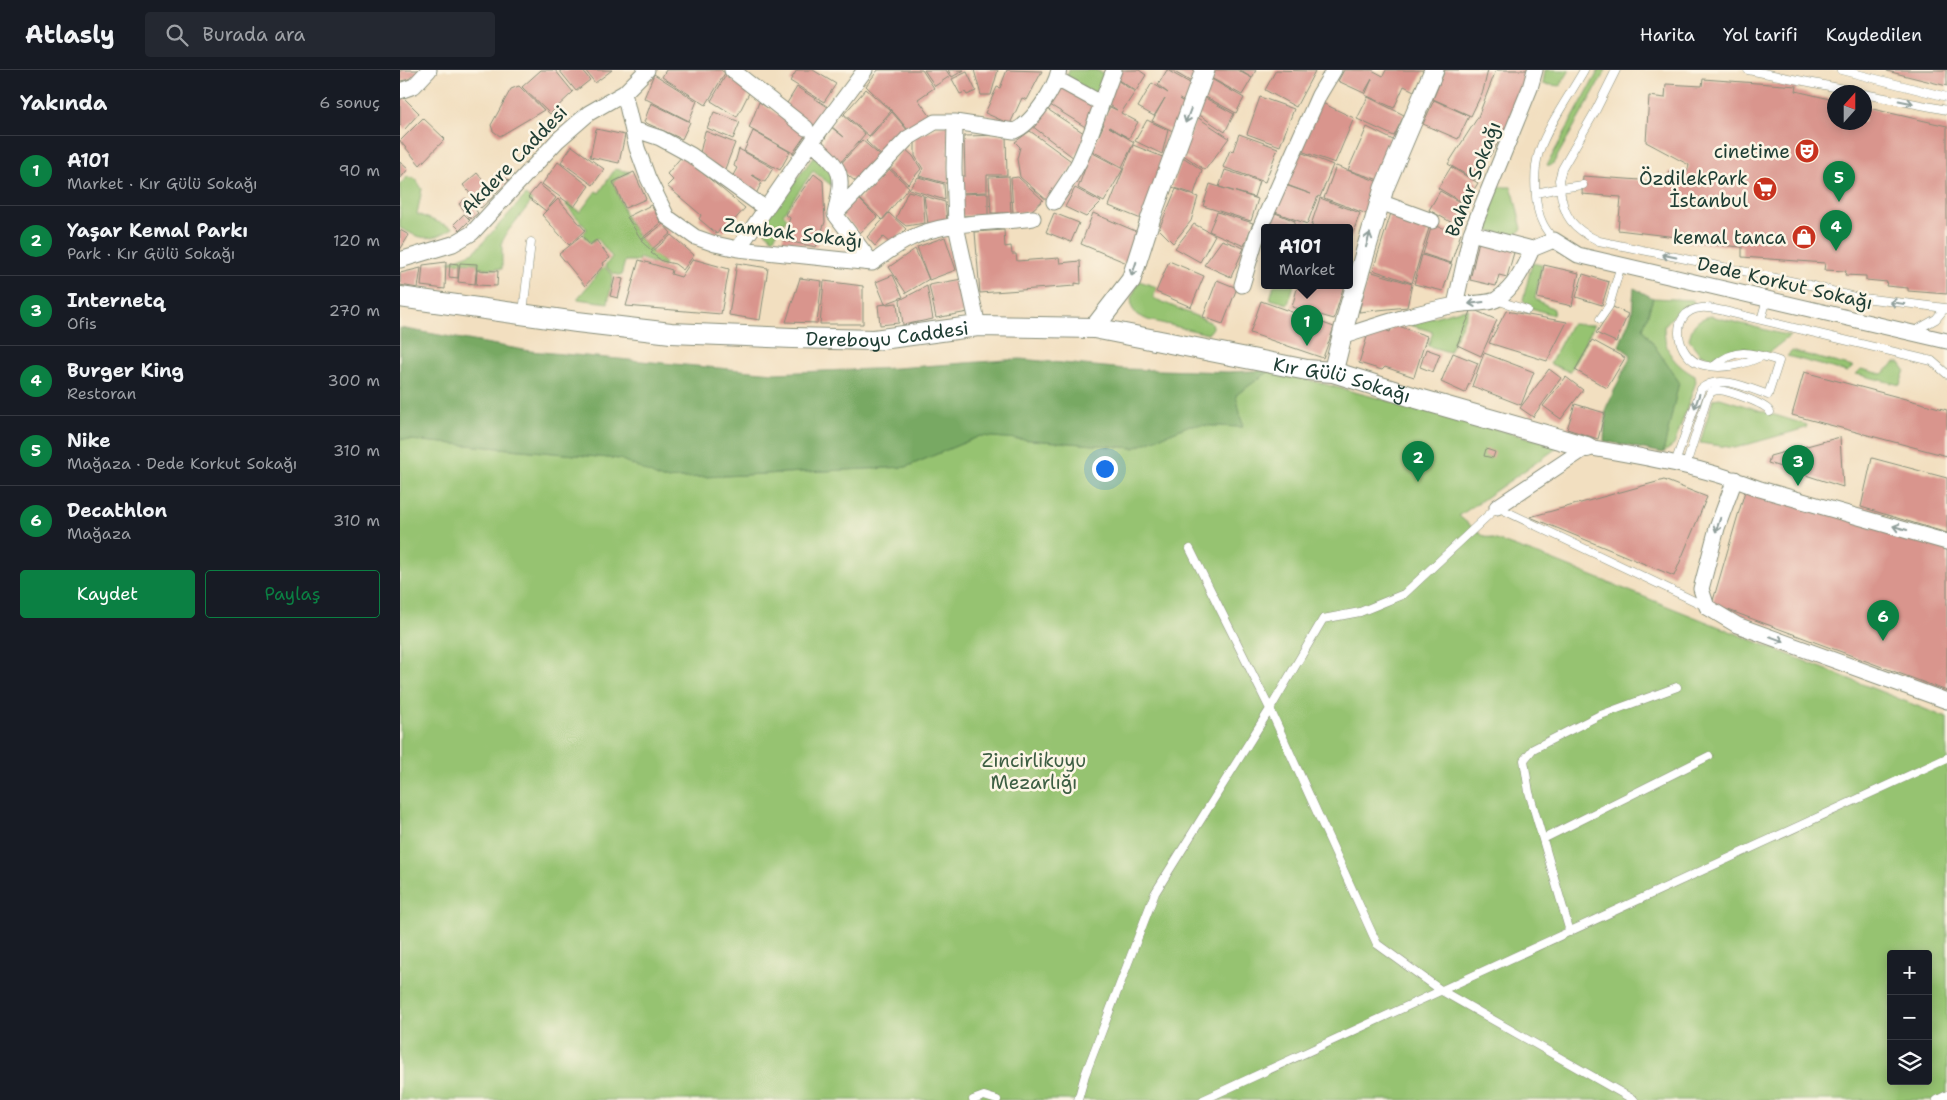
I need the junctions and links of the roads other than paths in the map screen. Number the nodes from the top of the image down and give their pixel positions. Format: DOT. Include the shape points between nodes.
graph roads {
  1 [pos="429,70"];
  2 [pos="647,70"];
  3 [pos="732,70"];
  4 [pos="865,70"];
  5 [pos="1114,70"];
  6 [pos="1206,70"];
  7 [pos="1334,70"];
  8 [pos="1434,70"];
  9 [pos="1535,70"];
  10 [pos="1584,70"];
  11 [pos="1616,70"];
  12 [pos="1748,70"];
  13 [pos="1841,70"];
  14 [pos="1058,75"];
  15 [pos="1827,86"];
  16 [pos="400,91"];
  17 [pos="624,93"];
  18 [pos="1872,96"];
  19 [pos="1947,97"];
  20 [pos="1101,103"];
  21 [pos="1947,110"];
  22 [pos="956,122"];
  23 [pos="806,128"];
  24 [pos="633,129"];
  25 [pos="812,143"];
  26 [pos="1583,185"];
  27 [pos="1560,188"];
  28 [pos="1536,193"];
  29 [pos="1054,202"];
  30 [pos="1380,202"];
  31 [pos="766,209"];
  32 [pos="835,214"];
  33 [pos="1033,218"];
  34 [pos="1432,221"];
  35 [pos="1262,224"];
  36 [pos="956,226"];
  37 [pos="1261,226"];
  38 [pos="1471,233"];
  39 [pos="1554,240"];
  40 [pos="531,242"];
  41 [pos="738,249"];
  42 [pos="1532,249"];
  43 [pos="400,260"];
  44 [pos="872,263"];
  45 [pos="1621,266"];
  46 [pos="1242,285"];
  47 [pos="400,297"];
  48 [pos="1767,299"];
  49 [pos="1496,300"];
  50 [pos="1455,305"];
  51 [pos="1946,308"];
  52 [pos="1527,310"];
  53 [pos="523,315"];
  54 [pos="1600,319"];
  55 [pos="1761,320"];
  56 [pos="978,326"];
  57 [pos="1094,328"];
  58 [pos="1911,333"];
  59 [pos="1341,338"];
  60 [pos="1947,341"];
  61 [pos="1333,372"];
  62 [pos="1947,374"];
  63 [pos="1770,412"];
  64 [pos="1586,447"];
  65 [pos="1680,464"];
  66 [pos="1735,479"];
  67 [pos="1497,507"];
  68 [pos="1947,542"];
  69 [pos="1190,549"];
  70 [pos="1707,607"];
  71 [pos="1677,687"];
  72 [pos="1947,701"];
  73 [pos="1270,709"];
  74 [pos="1708,756"];
  75 [pos="1947,758"];
  76 [pos="1543,839"];
  77 [pos="1570,932"];
  78 [pos="1442,991"];
  79 [pos="1947,1095"];
  80 [pos="973,1100"];
  81 [pos="997,1100"];
  82 [pos="1078,1100"];
  83 [pos="1203,1100"];
  84 [pos="1634,1100"];
  85 [pos="1937,1100"];
  1 -- 16 [label="street" via="414,86"];
  2 -- 17 [label="street, Akdere Caddesi"];
  3 -- 23 [label="street"];
  4 -- 25 [label="street"];
  5 -- 20 [label="street"];
  6 -- 57 [label="street, one-way" via="1131,280"];
  7 -- 35 [label="street" via="1319,96"];
  8 -- 30 [label="street"];
  9 -- 38 [label="street, Bahar Sokağı"];
  10 -- 28 [label="lane" via="1539,151"];
  11 -- 27 [label="lane" via="1562,169"];
  12 -- 15 [label="lane"];
  13 -- 19 [label="lane"];
  14 -- 20 [label="street"];
  14 -- 22 [label="street" via="1030,121 1022,128 1014,131"];
  17 -- 24 [label="street, Zambak Sokağı"];
  17 -- 43 [label="street, Akdere Caddesi" via="589,113 558,140 463,240"];
  18 -- 21 [label="lane, one-way"];
  20 -- 29 [label="street" via="1078,163"];
  22 -- 32 [label="street" via="935,122 908,138"];
  22 -- 36 [label="street"];
  24 -- 31 [label="street" via="660,138 691,155"];
  24 -- 41 [label="street, Zambak Sokağı" via="648,178 667,217 695,237"];
  25 -- 31 [label="street"];
  25 -- 32 [label="street" via="830,158 842,181"];
  26 -- 27 [label="lane"];
  27 -- 28 [label="lane"];
  51 -- 27 [label="lane, one-way" via="1856,297 1599,241 1583,234 1571,222"];
  28 -- 39 [label="lane" via="1543,224"];
  30 -- 34 [label="street"];
  59 -- 30 [label="street, one-way"];
  31 -- 41 [label="street"];
  32 -- 44 [label="street"];
  33 -- 36 [label="street"];
  36 -- 44 [label="street" via="912,237"];
  36 -- 56 [label="street"];
  37 -- 46 [label="street"];
  38 -- 42 [label="street"];
  38 -- 50 [label="street, Bahar Sokağı"];
  39 -- 42 [label="street"];
  39 -- 45 [label="street, Dede Korkut Sokağı" via="1578,255"];
  40 -- 53 [label="lane"];
  41 -- 44 [label="street, Zambak Sokağı"];
  42 -- 49 [label="street" via="1513,285"];
  45 -- 48 [label="street, Dede Korkut Sokağı"];
  45 -- 54 [label="lane" via="1609,306"];
  47 -- 53 [label="main road, Dereboyu Caddesi"];
  48 -- 55 [label="lane"];
  48 -- 58 [label="street, Dede Korkut Sokağı"];
  49 -- 50 [label="street, one-way"];
  49 -- 52 [label="lane"];
  50 -- 59 [label="street"];
  51 -- 58 [label="lane" via="1936,319"];
  53 -- 56 [label="main road, Dereboyu Caddesi" via="672,332 811,339 874,340"];
  55 -- 62 [label="lane" via="1932,361"];
  55 -- 65 [label="lane, one-way" via="1708,308 1688,313 1682,319 1679,342 1685,354 1703,365 1714,366 1727,356 1750,352 1779,361 1768,395 1723,382 1705,385 1701,389"];
  56 -- 57 [label="main road, Dereboyu Caddesi"];
  57 -- 61 [label="main road, Kır Gülü Sokağı" via="1307,370"];
  58 -- 60 [label="street, Dede Korkut Sokağı"];
  59 -- 61 [label="street"];
  61 -- 64 [label="main road, Kır Gülü Sokağı"];
  63 -- 65 [label="lane" via="1767,406 1718,390 1711,392"];
  64 -- 65 [label="street"];
  64 -- 67 [label="street"];
  65 -- 66 [label="street"];
  68 -- 66 [label="street, one-way"];
  66 -- 70 [label="street, one-way" via="1717,528 1701,589"];
  67 -- 70 [label="lane"];
  67 -- 73 [label="lane" via="1404,594 1360,612 1323,619"];
  69 -- 73 [label="lane"];
  70 -- 72 [label="street, one-way" via="1737,625"];
  71 -- 76 [label="lane" via="1598,716 1533,749 1524,760"];
  73 -- 78 [label="lane" via="1377,944"];
  73 -- 82 [label="lane" via="1155,893"];
  74 -- 76 [label="lane"];
  75 -- 77 [label="lane"];
  76 -- 77 [label="lane"];
  77 -- 78 [label="lane"];
  78 -- 83 [label="lane"];
  78 -- 84 [label="lane"];
  79 -- 85 [label="lane"];
  80 -- 81 [label="lane" via="984,1096"];
}
